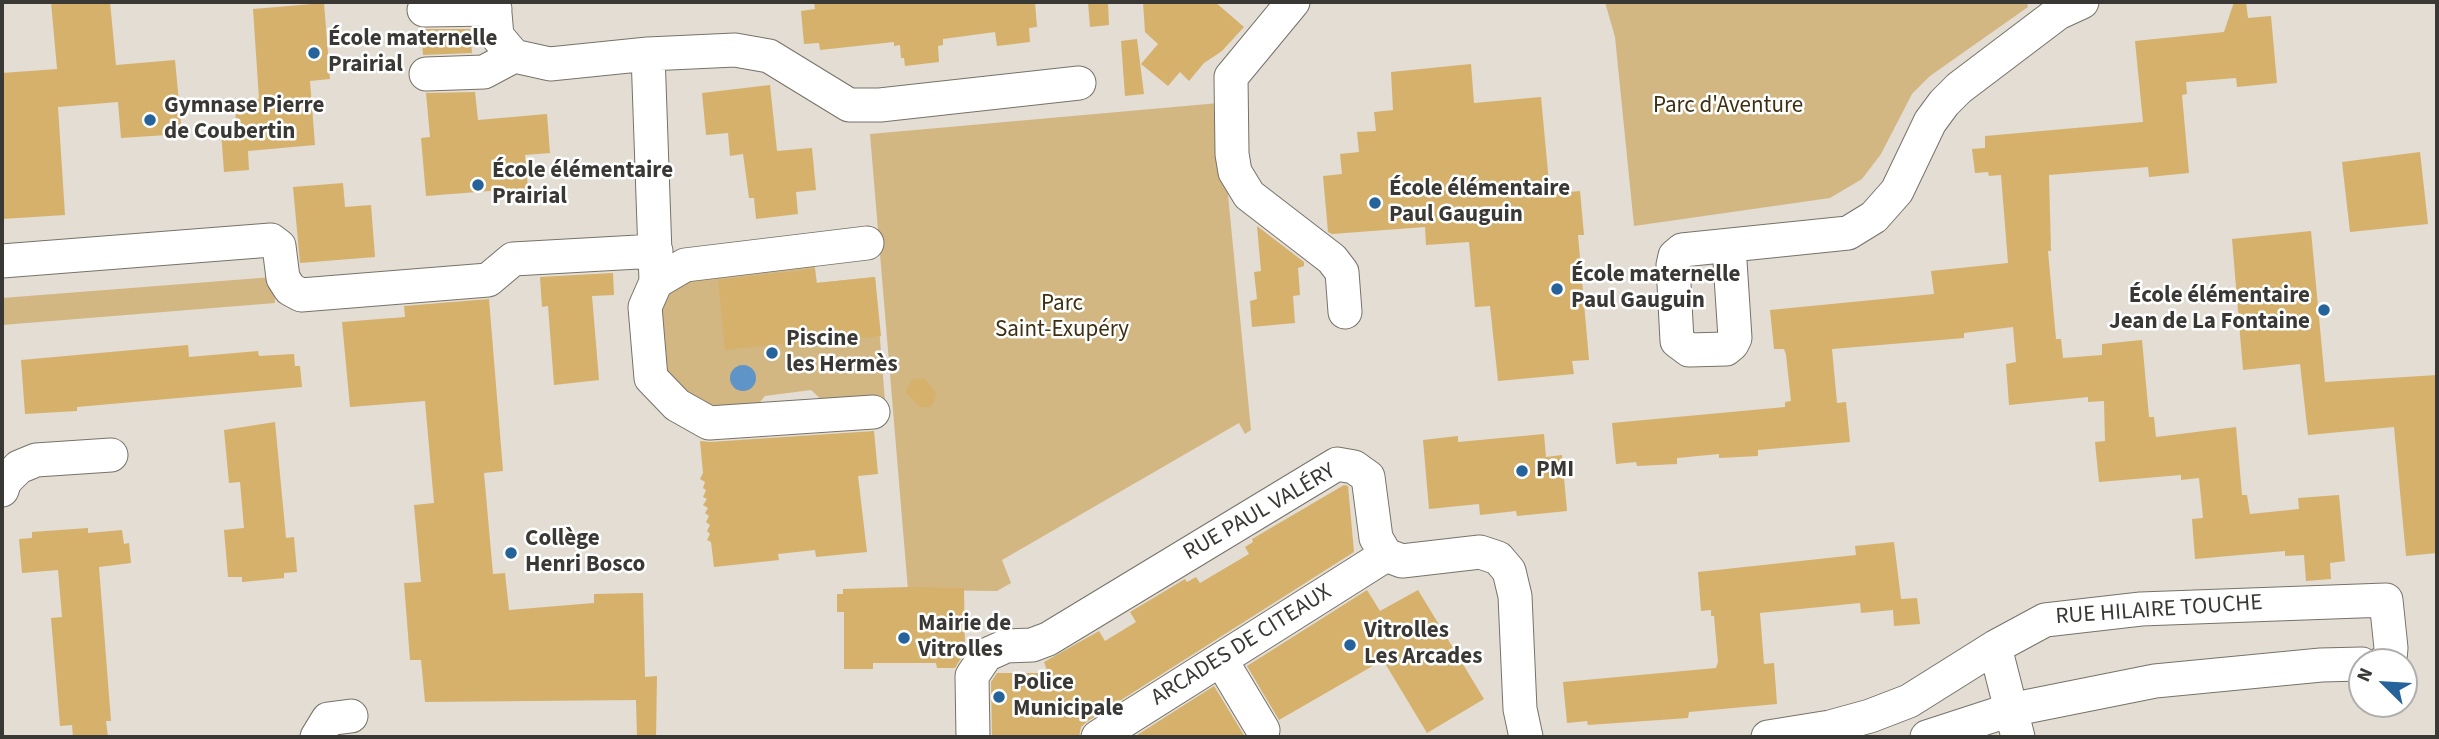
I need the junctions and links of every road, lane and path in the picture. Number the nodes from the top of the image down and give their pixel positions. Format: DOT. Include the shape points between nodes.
graph roads {
  1 [pos="1293,2"];
  2 [pos="495,5"];
  3 [pos="2064,6"];
  4 [pos="424,10"];
  5 [pos="648,54"];
  6 [pos="514,56"];
  7 [pos="426,74"];
  8 [pos="1079,83"];
  9 [pos="867,243"];
  10 [pos="1729,246"];
  11 [pos="2,261"];
  12 [pos="656,267"];
  13 [pos="1345,312"];
  14 [pos="873,412"];
  15 [pos="111,455"];
  16 [pos="2,490"];
  17 [pos="1386,555"];
  18 [pos="1995,647"];
  19 [pos="2391,648"];
  20 [pos="2348,664"];
  21 [pos="1225,666"];
  22 [pos="351,716"];
  23 [pos="2014,724"];
  24 [pos="1264,730"];
  25 [pos="317,737"];
  26 [pos="973,737"];
  27 [pos="1098,737"];
  28 [pos="1526,737"];
  29 [pos="1768,737"];
  30 [pos="1927,737"];
  1 -- 13 [label="street" via="1231,77 1231,154 1249,195 1332,259 1342,272"];
  2 -- 4 [label="street"];
  2 -- 6 [label="street" via="497,36"];
  3 -- 10 [label="street" via="1944,103 1897,191 1874,217 1848,233"];
  5 -- 6 [label="street" via="551,64"];
  5 -- 8 [label="street" via="735,50 769,56 849,104"];
  5 -- 12 [label="street"];
  6 -- 7 [label="street" via="484,72"];
  9 -- 12 [label="street"];
  11 -- 12 [label="street" via="271,240 279,246 283,278 290,289 302,295 488,280 513,259"];
  12 -- 14 [label="street" via="645,307 651,378 677,405 709,423"];
  15 -- 16 [label="street" via="36,460 19,467"];
  17 -- 21 [label="street, ARCADES DE CITEAUX"];
  17 -- 26 [label="street, RUE PAUL VALÉRY" via="1376,538 1368,477 1354,467 1337,464 1048,639 1006,646 986,655 972,676"];
  17 -- 28 [label="street" via="1402,561 1480,552 1499,558 1509,571"];
  18 -- 19 [label="street, RUE HILAIRE TOUCHE" via="2045,620 2141,608 2386,600"];
  18 -- 23 [label="street"];
  18 -- 29 [label="street, RUE HILAIRE TOUCHE" via="1909,701 1830,727"];
  20 -- 23 [label="street" via="2155,681"];
  21 -- 24 [label="street"];
  21 -- 27 [label="street, ARCADES DE CITEAUX"];
  22 -- 25 [label="street" via="328,719"];
  23 -- 30 [label="street"];
}
